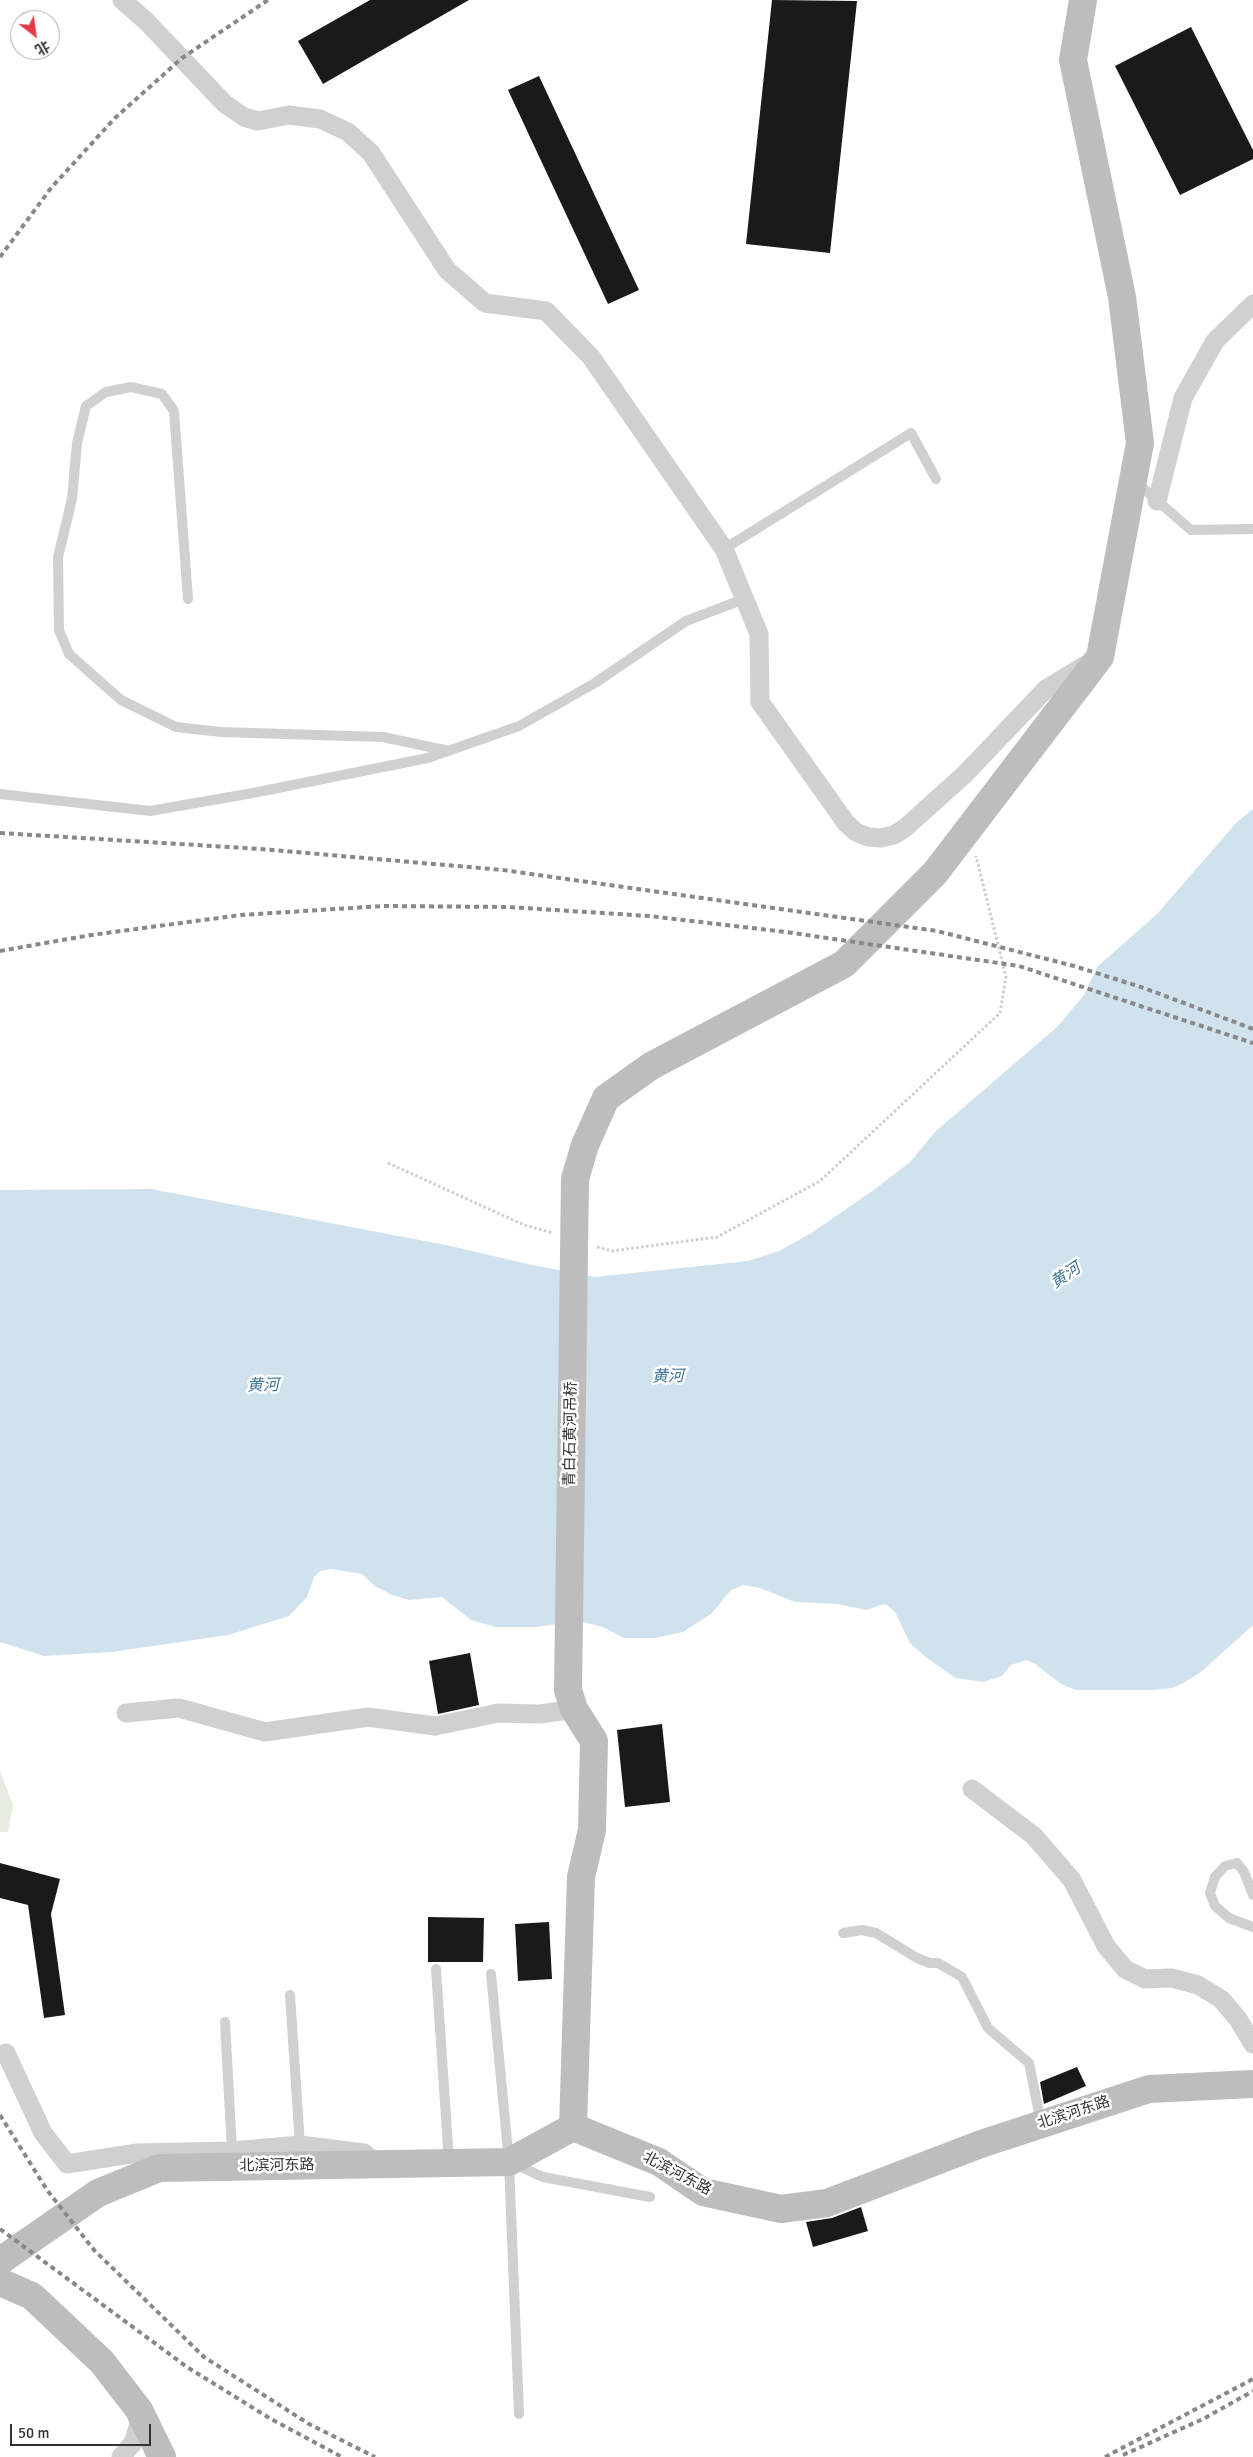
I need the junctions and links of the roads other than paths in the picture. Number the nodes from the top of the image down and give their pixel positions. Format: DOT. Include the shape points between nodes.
graph roads {
  1 [pos="122,0"];
  2 [pos="1083,0"];
  3 [pos="1253,304"];
  4 [pos="936,479"];
  5 [pos="1133,480"];
  6 [pos="1157,501"];
  7 [pos="1253,529"];
  8 [pos="724,549"];
  9 [pos="744,599"];
  10 [pos="188,600"];
  11 [pos="1100,657"];
  12 [pos="449,751"];
  13 [pos="0,794"];
  14 [pos="571,1699"];
  15 [pos="126,1712"];
  16 [pos="972,1789"];
  17 [pos="1253,1896"];
  18 [pos="1253,1928"];
  19 [pos="843,1933"];
  20 [pos="436,1969"];
  21 [pos="491,1974"];
  22 [pos="290,1995"];
  23 [pos="225,2022"];
  24 [pos="1253,2044"];
  25 [pos="6,2053"];
  26 [pos="1253,2084"];
  27 [pos="1041,2124"];
  28 [pos="573,2127"];
  29 [pos="300,2145"];
  30 [pos="232,2151"];
  31 [pos="509,2162"];
  32 [pos="449,2163"];
  33 [pos="377,2164"];
  34 [pos="650,2197"];
  35 [pos="0,2261"];
  36 [pos="0,2282"];
  37 [pos="139,2410"];
  38 [pos="519,2414"];
  39 [pos="120,2457"];
  40 [pos="162,2457"];
  1 -- 8 [label="street" via="225,104 244,117 258,121 289,115 320,119 348,132 371,153 446,270 484,303 546,311 591,357"];
  2 -- 5 [label="street" via="1073,60 1122,297 1140,443"];
  3 -- 6 [label="street" via="1215,341 1183,398"];
  4 -- 8 [label="lane" via="911,433"];
  5 -- 6 [label="lane"];
  5 -- 11 [label="street"];
  6 -- 7 [label="lane" via="1191,530"];
  8 -- 9 [label="street"];
  9 -- 11 [label="street" via="759,634 760,702 846,823 868,837 894,835 905,828 965,774 1046,689"];
  9 -- 12 [label="lane" via="686,621 595,684 519,726"];
  10 -- 12 [label="lane" via="174,411 162,394 132,387 106,392 86,406 72,499 58,557 59,630 69,654 121,700 176,727 221,732 383,737"];
  11 -- 14 [label="street, 青白石黄河吊桥" via="935,873 844,964 650,1066 606,1098 575,1179"];
  12 -- 13 [label="lane" via="253,793 150,810"];
  14 -- 15 [label="street" via="540,1714 499,1713 435,1726 368,1717 265,1732 179,1708"];
  14 -- 28 [label="street" via="594,1741 592,1830 581,1876"];
  16 -- 24 [label="street" via="1034,1836 1072,1880 1106,1946 1125,1968 1145,1979 1172,1978 1198,1985 1221,1999"];
  17 -- 18 [label="lane" via="1237,1863 1225,1866 1215,1877 1210,1893 1215,1906 1229,1918"];
  19 -- 27 [label="lane" via="862,1930 876,1933 917,1958 938,1963 962,1977 988,2028 1029,2062"];
  20 -- 32 [label="lane"];
  21 -- 31 [label="lane"];
  22 -- 29 [label="lane"];
  23 -- 30 [label="lane"];
  25 -- 30 [label="street" via="43,2132 67,2164 137,2153"];
  26 -- 27 [label="street, 北滨河东路" via="1149,2089"];
  27 -- 28 [label="street, 北滨河东路" via="828,2203 781,2209 703,2192 659,2162"];
  28 -- 31 [label="street, 北滨河东路"];
  29 -- 30 [label="street"];
  29 -- 33 [label="street" via="364,2153"];
  31 -- 32 [label="street, 北滨河东路"];
  31 -- 34 [label="lane" via="543,2177"];
  31 -- 38 [label="lane"];
  32 -- 33 [label="street, 北滨河东路"];
  33 -- 35 [label="street, 北滨河东路" via="159,2168 98,2193"];
  36 -- 37 [label="street" via="32,2296 81,2339"];
  37 -- 39 [label="street" via="138,2427 132,2443"];
  37 -- 40 [label="street"];
}
